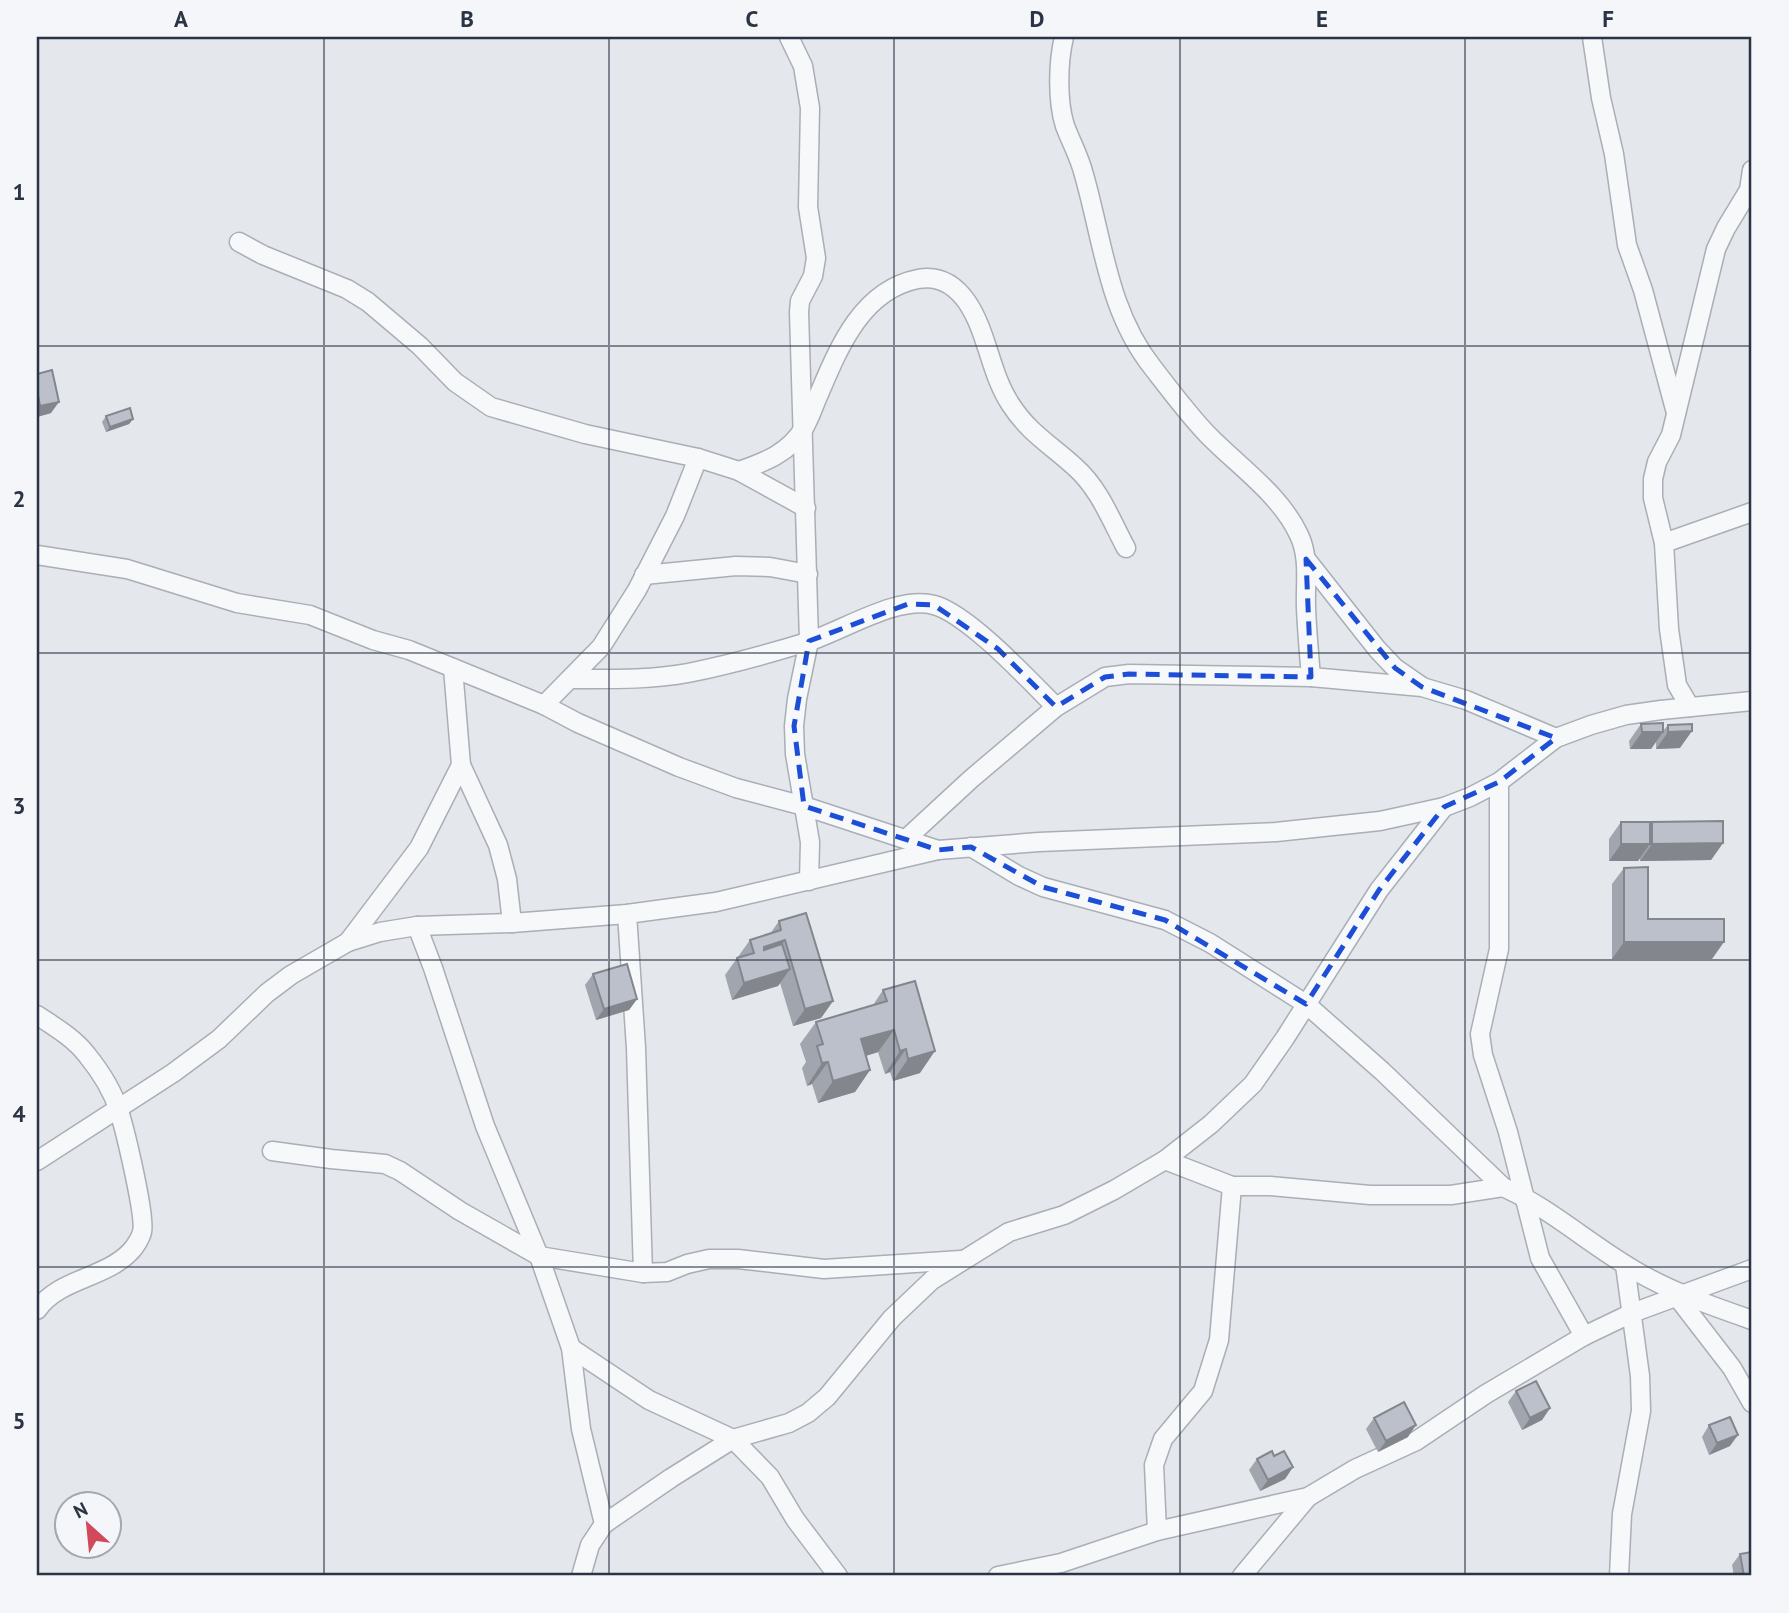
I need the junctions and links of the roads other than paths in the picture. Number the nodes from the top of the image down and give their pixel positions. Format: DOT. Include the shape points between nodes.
graph roads {
  1 [pos="789,37"];
  2 [pos="1064,37"];
  3 [pos="1591,37"];
  4 [pos="1752,170"];
  5 [pos="239,242"];
  6 [pos="1676,414"];
  7 [pos="804,428"];
  8 [pos="698,458"];
  9 [pos="739,471"];
  10 [pos="806,508"];
  11 [pos="1752,512"];
  12 [pos="1664,543"];
  13 [pos="1126,548"];
  14 [pos="37,555"];
  15 [pos="1306,559"];
  16 [pos="808,573"];
  17 [pos="645,575"];
  18 [pos="809,641"];
  19 [pos="453,668"];
  20 [pos="1311,677"];
  21 [pos="571,679"];
  22 [pos="1422,687"];
  23 [pos="1752,701"];
  24 [pos="544,705"];
  25 [pos="1056,707"];
  26 [pos="1690,707"];
  27 [pos="1556,738"];
  28 [pos="461,765"];
  29 [pos="1499,782"];
  30 [pos="804,806"];
  31 [pos="1444,807"];
  32 [pos="906,839"];
  33 [pos="971,847"];
  34 [pos="938,849"];
  35 [pos="809,881"];
  36 [pos="627,914"];
  37 [pos="512,923"];
  38 [pos="417,926"];
  39 [pos="348,942"];
  40 [pos="1306,1004"];
  41 [pos="37,1016"];
  42 [pos="119,1109"];
  43 [pos="272,1150"];
  44 [pos="1165,1160"];
  45 [pos="37,1161"];
  46 [pos="1232,1185"];
  47 [pos="1503,1187"];
  48 [pos="1524,1196"];
  49 [pos="539,1256"];
  50 [pos="961,1260"];
  51 [pos="1625,1265"];
  52 [pos="1752,1269"];
  53 [pos="643,1273"];
  54 [pos="1681,1297"];
  55 [pos="37,1310"];
  56 [pos="1632,1313"];
  57 [pos="1752,1320"];
  58 [pos="1584,1336"];
  59 [pos="571,1348"];
  60 [pos="1752,1404"];
  61 [pos="733,1439"];
  62 [pos="1308,1497"];
  63 [pos="604,1524"];
  64 [pos="1157,1531"];
  65 [pos="581,1576"];
  66 [pos="838,1576"];
  67 [pos="998,1576"];
  68 [pos="1242,1576"];
  69 [pos="1619,1576"];
  1 -- 7 [label="street" via="803,66 810,108 808,207 816,258 799,312"];
  2 -- 15 [label="street" via="1059,99 1082,166 1121,314 1152,367 1206,432 1289,515"];
  3 -- 6 [label="street" via="1627,245"];
  4 -- 6 [label="street" via="1749,190 1716,249"];
  5 -- 8 [label="street" via="368,302 455,382 491,407 585,434"];
  6 -- 12 [label="street" via="1653,479"];
  7 -- 9 [label="street" via="785,450"];
  7 -- 10 [label="street"];
  7 -- 13 [label="street" via="835,354 855,321 879,296 906,281 931,276 947,282 967,302 1009,402 1031,431 1091,484"];
  8 -- 9 [label="street"];
  8 -- 17 [label="street"];
  9 -- 10 [label="street"];
  10 -- 16 [label="street"];
  11 -- 12 [label="street"];
  12 -- 26 [label="street" via="1675,675"];
  14 -- 19 [label="street" via="127,569 237,603 310,615"];
  15 -- 20 [label="street"];
  15 -- 22 [label="street" via="1377,649"];
  16 -- 17 [label="street" via="736,566"];
  16 -- 18 [label="street"];
  17 -- 21 [label="street" via="601,647"];
  18 -- 21 [label="street" via="686,673"];
  18 -- 25 [label="street" via="880,612 908,604 934,605 998,649"];
  18 -- 30 [label="street" via="794,726"];
  19 -- 24 [label="street"];
  19 -- 28 [label="street"];
  20 -- 22 [label="street"];
  20 -- 25 [label="street" via="1129,674 1105,677"];
  21 -- 24 [label="street"];
  22 -- 27 [label="street" via="1466,700"];
  23 -- 26 [label="street"];
  24 -- 30 [label="street" via="679,767"];
  25 -- 32 [label="street"];
  26 -- 27 [label="street" via="1626,715"];
  27 -- 29 [label="street"];
  28 -- 37 [label="street" via="498,845"];
  28 -- 39 [label="street" via="419,848"];
  29 -- 31 [label="street"];
  29 -- 48 [label="street" via="1499,949 1480,1034"];
  30 -- 32 [label="street"];
  30 -- 35 [label="street" via="810,842"];
  31 -- 33 [label="street" via="1380,821 1276,832"];
  31 -- 40 [label="street" via="1379,890"];
  32 -- 34 [label="street"];
  33 -- 34 [label="street"];
  33 -- 40 [label="street" via="1043,887 1166,920"];
  34 -- 35 [label="street"];
  35 -- 36 [label="street" via="716,902"];
  36 -- 37 [label="street"];
  36 -- 53 [label="street"];
  37 -- 38 [label="street"];
  38 -- 39 [label="street"];
  38 -- 49 [label="street" via="485,1126"];
  39 -- 42 [label="street" via="291,975 219,1039"];
  40 -- 44 [label="street" via="1253,1084"];
  40 -- 47 [label="street"];
  41 -- 42 [label="street" via="86,1054"];
  42 -- 45 [label="street"];
  42 -- 55 [label="street" via="142,1211 142,1233 132,1250 54,1292"];
  43 -- 49 [label="street" via="385,1164"];
  44 -- 46 [label="street"];
  44 -- 50 [label="street" via="1065,1215 1009,1232"];
  46 -- 47 [label="street" via="1370,1195 1451,1195"];
  46 -- 64 [label="street" via="1219,1340 1203,1391 1163,1439 1154,1465"];
  47 -- 48 [label="street"];
  48 -- 51 [label="street"];
  48 -- 58 [label="street" via="1540,1258"];
  49 -- 53 [label="street"];
  49 -- 59 [label="street"];
  50 -- 53 [label="street" via="824,1269 709,1259 667,1272"];
  50 -- 61 [label="street" via="892,1318 827,1397 808,1413 779,1427"];
  51 -- 54 [label="street"];
  51 -- 56 [label="street"];
  52 -- 54 [label="street"];
  54 -- 56 [label="street"];
  54 -- 57 [label="street"];
  54 -- 60 [label="street"];
  56 -- 58 [label="street"];
  56 -- 69 [label="street" via="1641,1411 1622,1514"];
  58 -- 62 [label="street" via="1416,1441"];
  59 -- 61 [label="street" via="649,1400"];
  59 -- 63 [label="street" via="581,1430"];
  61 -- 63 [label="street"];
  61 -- 66 [label="street" via="770,1477"];
  62 -- 64 [label="street"];
  62 -- 68 [label="street"];
  63 -- 65 [label="street" via="590,1545"];
  64 -- 67 [label="street" via="1061,1563"];
}
